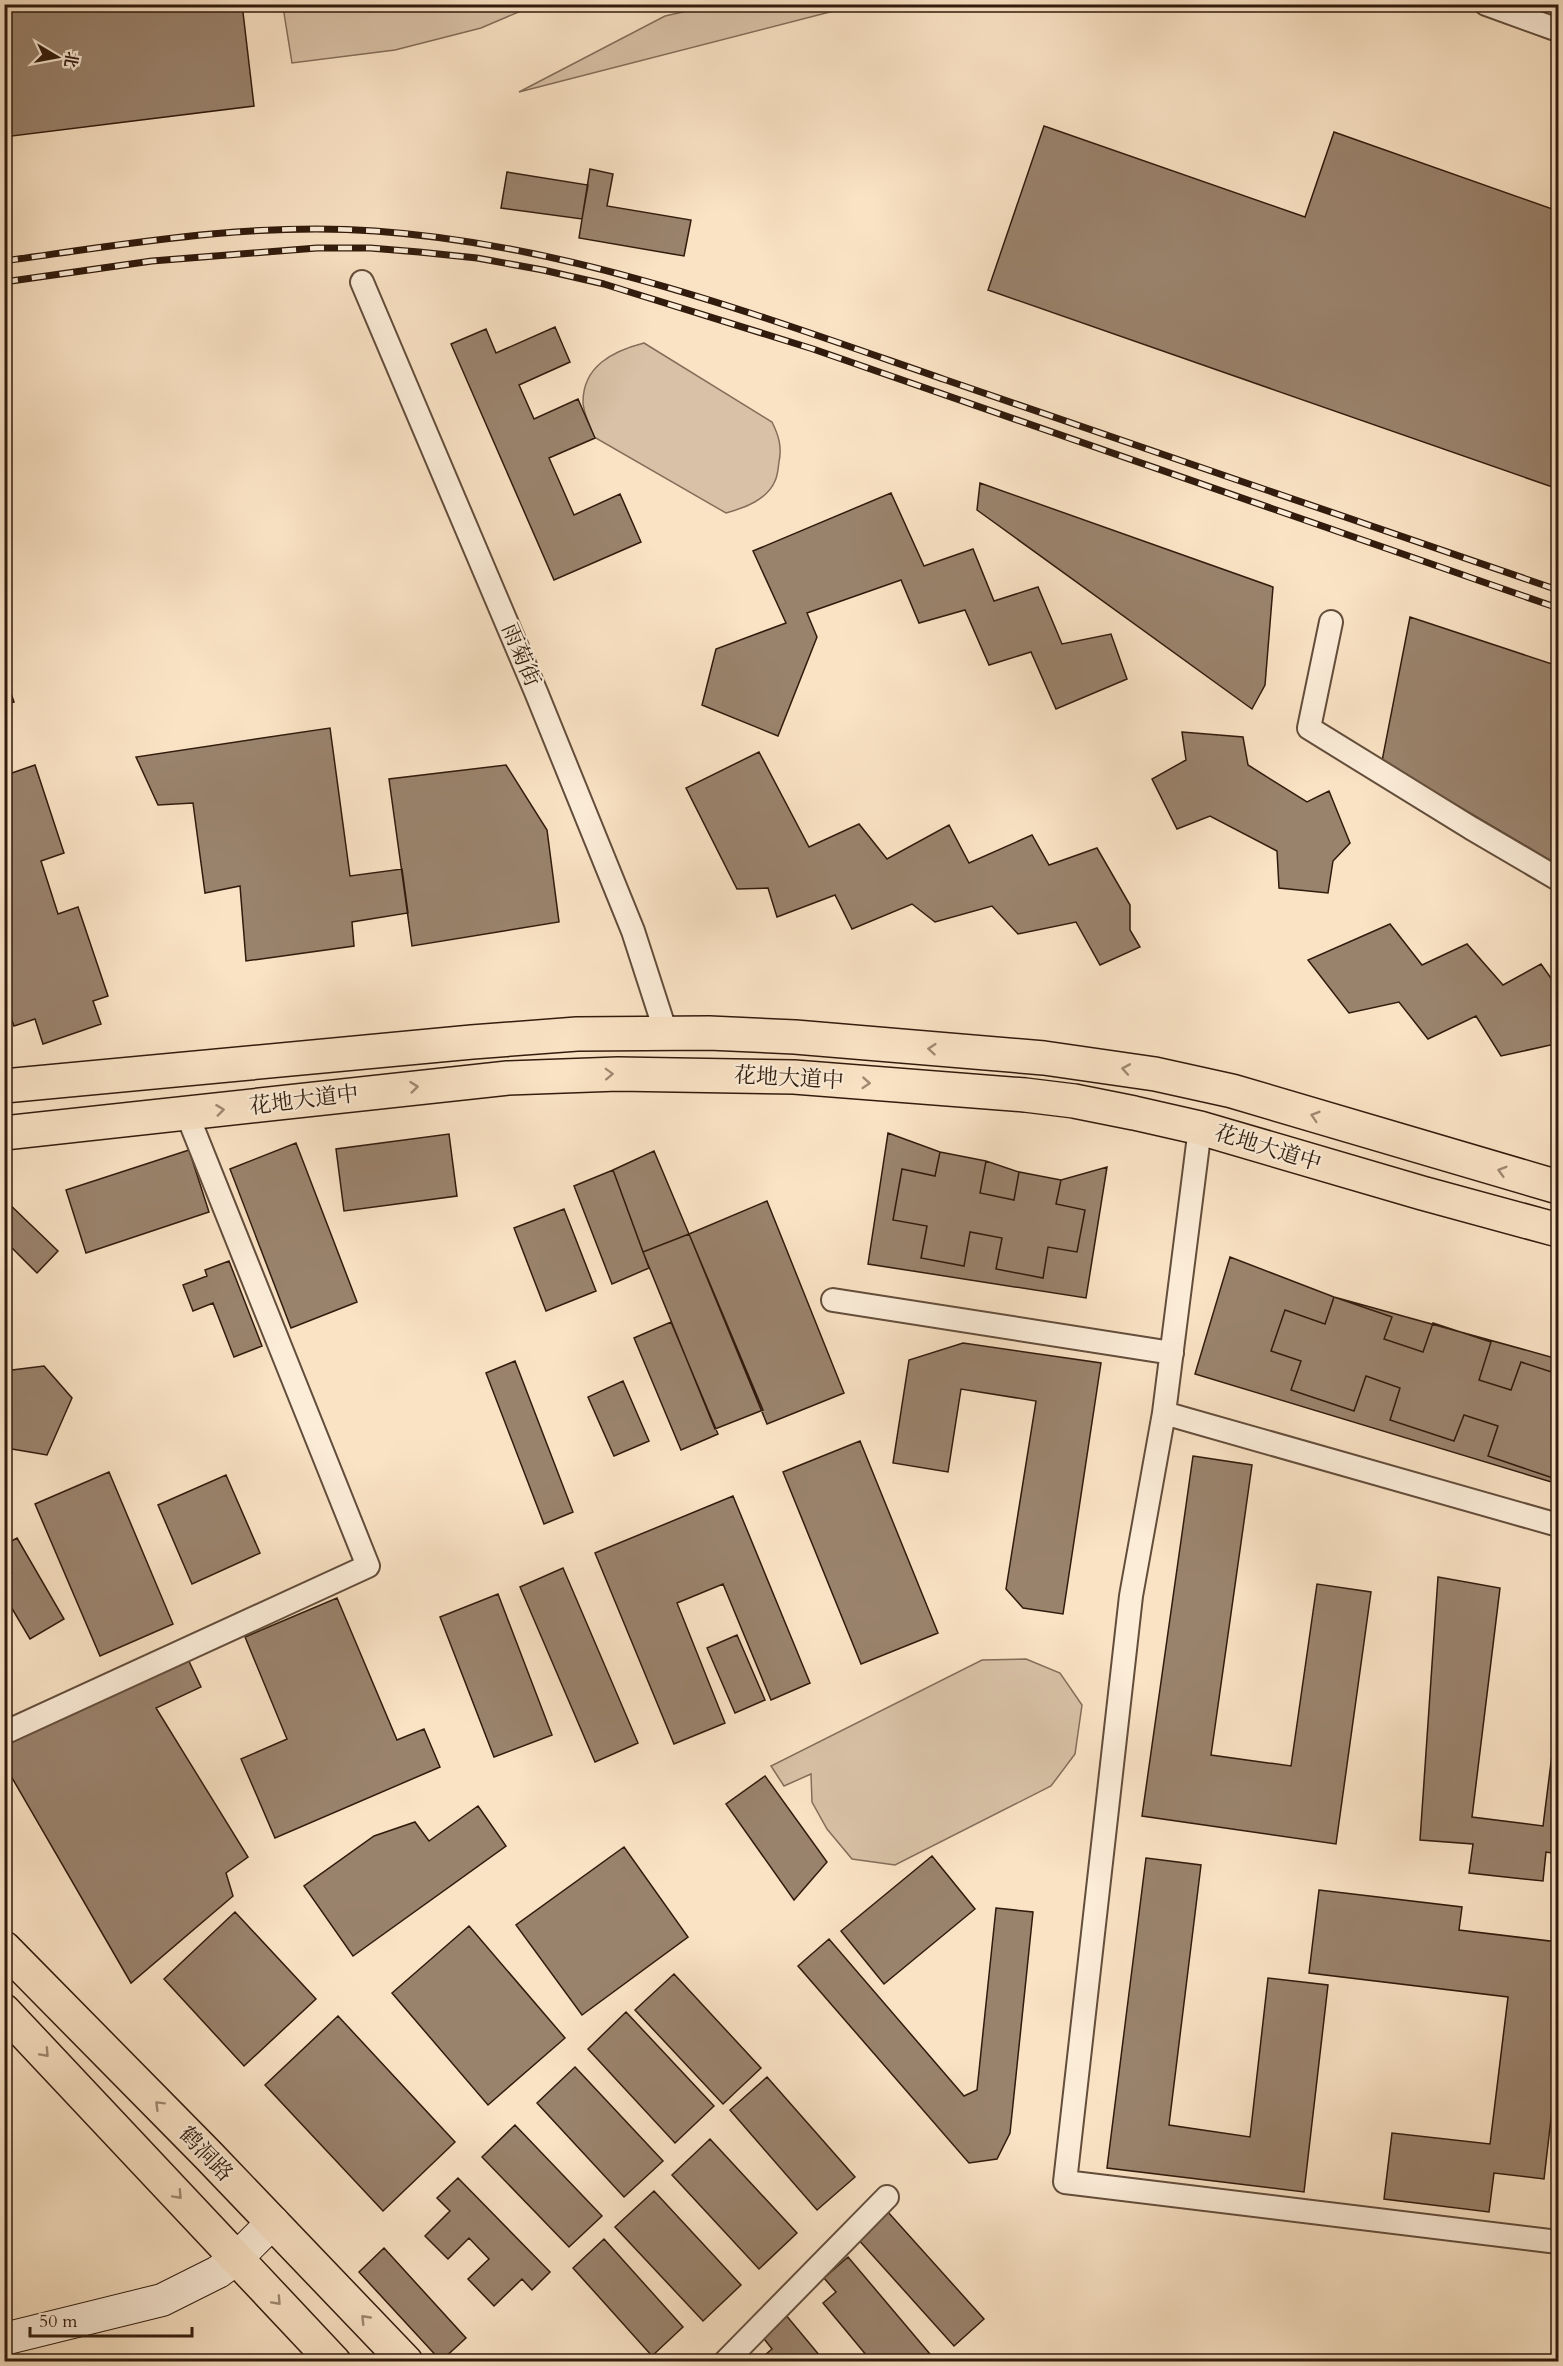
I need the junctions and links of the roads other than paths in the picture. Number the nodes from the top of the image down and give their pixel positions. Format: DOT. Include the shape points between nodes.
graph roads {
  1 [pos="1486,4"];
  2 [pos="1558,30"];
  3 [pos="362,282"];
  4 [pos="1330,621"];
  5 [pos="1558,879"];
  6 [pos="666,1033"];
  7 [pos="4,1086"];
  8 [pos="187,1114"];
  9 [pos="100,1124"];
  10 [pos="1200,1128"];
  11 [pos="4,1133"];
  12 [pos="4,1147"];
  13 [pos="1558,1187"];
  14 [pos="1558,1230"];
  15 [pos="833,1300"];
  16 [pos="1172,1353"];
  17 [pos="1164,1413"];
  18 [pos="1558,1526"];
  19 [pos="4,1733"];
  20 [pos="4,1948"];
  21 [pos="4,2011"];
  22 [pos="887,2197"];
  23 [pos="273,2222"];
  24 [pos="1558,2242"];
  25 [pos="237,2258"];
  26 [pos="4,2339"];
  27 [pos="334,2361"];
  28 [pos="406,2361"];
  29 [pos="725,2361"];
  1 -- 2 [label="street"];
  3 -- 6 [label="street, 雨菊街" via="633,931"];
  4 -- 5 [label="street" via="1309,728"];
  6 -- 7 [label="main road, 花地大道中" via="577,1034 472,1042"];
  13 -- 6 [label="main road, 花地大道中, one-way" via="1233,1091 1133,1070 1044,1058 795,1037"];
  8 -- 9 [label="main road, 花地大道中"];
  8 -- 10 [label="main road, 花地大道中, one-way" via="508,1078 707,1074 1025,1095 1074,1101"];
  8 -- 19 [label="street" via="368,1566"];
  9 -- 11 [label="main road, 花地大道中"];
  9 -- 12 [label="main road"];
  10 -- 14 [label="main road, 花地大道中"];
  10 -- 16 [label="street"];
  15 -- 16 [label="street"];
  16 -- 17 [label="street"];
  17 -- 18 [label="street"];
  17 -- 24 [label="street" via="1131,1596 1065,2182"];
  23 -- 20 [label="main road, 鹤洞路, one-way"];
  21 -- 25 [label="main road, one-way"];
  22 -- 29 [label="street"];
  23 -- 25 [label="street"];
  28 -- 23 [label="main road, 鹤洞路, one-way"];
  25 -- 26 [label="street" via="219,2272 162,2300"];
  25 -- 27 [label="main road, one-way"];
}
